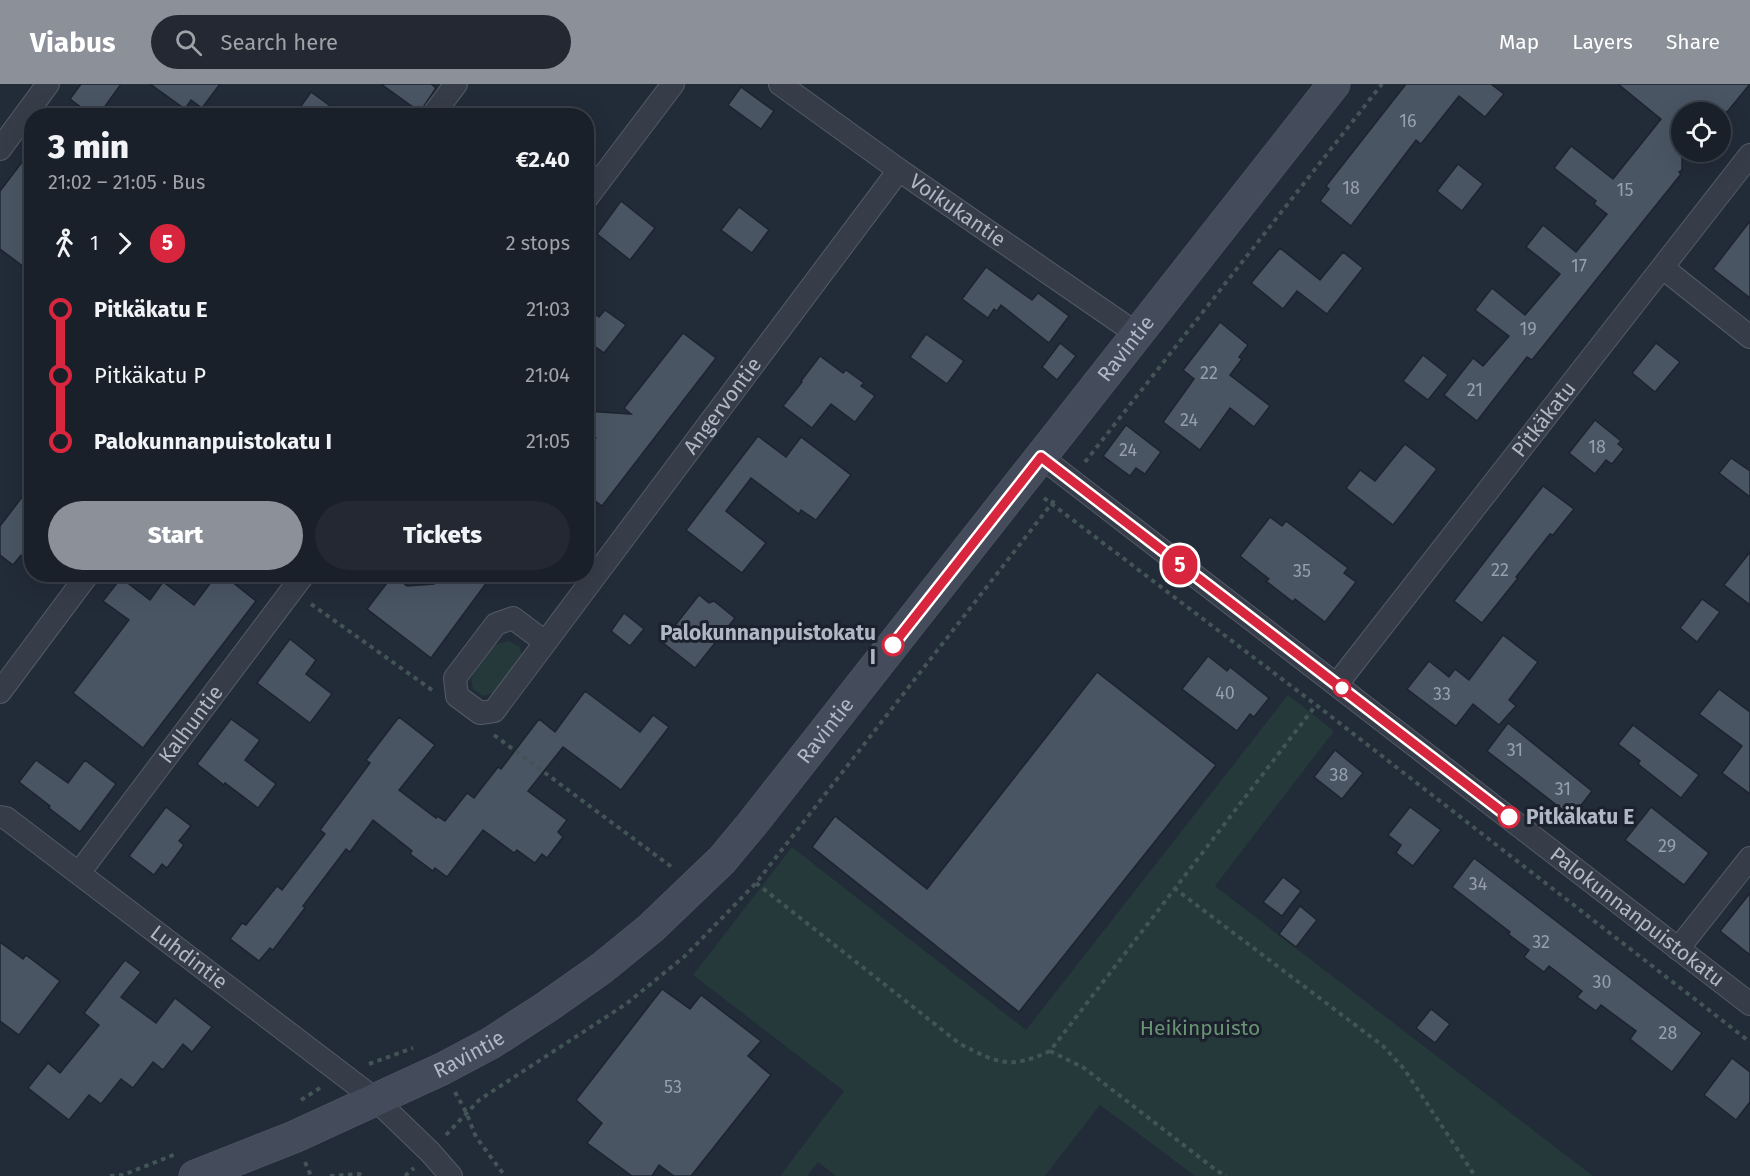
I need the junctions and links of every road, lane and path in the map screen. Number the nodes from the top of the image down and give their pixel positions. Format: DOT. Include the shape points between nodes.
graph roads {
  1 [pos="48,84"];
  2 [pos="456,84"];
  3 [pos="673,84"];
  4 [pos="780,84"];
  5 [pos="1335,84"];
  6 [pos="30,108"];
  7 [pos="438,108"];
  8 [pos="24,116"];
  9 [pos="0,149"];
  10 [pos="1750,155"];
  11 [pos="899,170"];
  12 [pos="594,188"];
  13 [pos="1663,268"];
  14 [pos="1137,334"];
  15 [pos="1750,337"];
  16 [pos="1032,469"];
  17 [pos="594,577"];
  18 [pos="82,582"];
  19 [pos="298,582"];
  20 [pos="590,582"];
  21 [pos="545,642"];
  22 [pos="1337,684"];
  23 [pos="0,692"];
  24 [pos="1316,705"];
  25 [pos="0,818"];
  26 [pos="1750,858"];
  27 [pos="79,873"];
  28 [pos="756,882"];
  29 [pos="1174,888"];
  30 [pos="1678,949"];
  31 [pos="1750,1004"];
  32 [pos="1750,1042"];
  33 [pos="1050,1051"];
  34 [pos="442,1070"];
  35 [pos="341,1074"];
  36 [pos="375,1099"];
  37 [pos="293,1105"];
  38 [pos="186,1165"];
  39 [pos="110,1176"];
  40 [pos="330,1176"];
  41 [pos="363,1176"];
  42 [pos="452,1176"];
  43 [pos="505,1176"];
  44 [pos="1226,1176"];
  45 [pos="1475,1176"];
  1 -- 6 [label="street"];
  2 -- 7 [label="street"];
  3 -- 12 [label="street"];
  4 -- 11 [label="street, Voikukantie"];
  5 -- 14 [label="main road, Ravintie"];
  8 -- 9 [label="street"];
  10 -- 13 [label="street, Pitkäkatu"];
  11 -- 14 [label="street, Voikukantie"];
  11 -- 17 [label="street, Angervontie"];
  13 -- 15 [label="street"];
  13 -- 22 [label="street, Pitkäkatu"];
  14 -- 16 [label="main road, Ravintie"];
  16 -- 22 [label="street, Palokunnanpuistokatu"];
  16 -- 24 [label="path"];
  16 -- 34 [label="main road, Ravintie" via="714,868 602,968 491,1043"];
  18 -- 23 [label="street"];
  19 -- 27 [label="street, Kalhuntie"];
  20 -- 21 [label="street, Angervontie"];
  22 -- 30 [label="street, Palokunnanpuistokatu"];
  24 -- 29 [label="path"];
  24 -- 32 [label="path"];
  25 -- 27 [label="street, Luhdintie" via="6,818"];
  26 -- 30 [label="street"];
  27 -- 35 [label="street, Luhdintie"];
  28 -- 33 [label="path" via="960,1044 990,1059 1011,1064"];
  29 -- 33 [label="path"];
  29 -- 45 [label="path" via="1383,1046 1404,1069"];
  30 -- 31 [label="street, Palokunnanpuistokatu"];
  33 -- 44 [label="path" via="1084,1068"];
  34 -- 35 [label="path" via="429,1043"];
  34 -- 36 [label="main road, Ravintie"];
  34 -- 43 [label="path" via="476,1137"];
  35 -- 36 [label="street, Luhdintie"];
  35 -- 37 [label="path"];
  36 -- 38 [label="main road, Ravintie" via="294,1137"];
  36 -- 42 [label="street, Luhdintie"];
  38 -- 39 [label="path"];
  40 -- 41 [label="path"];
}
